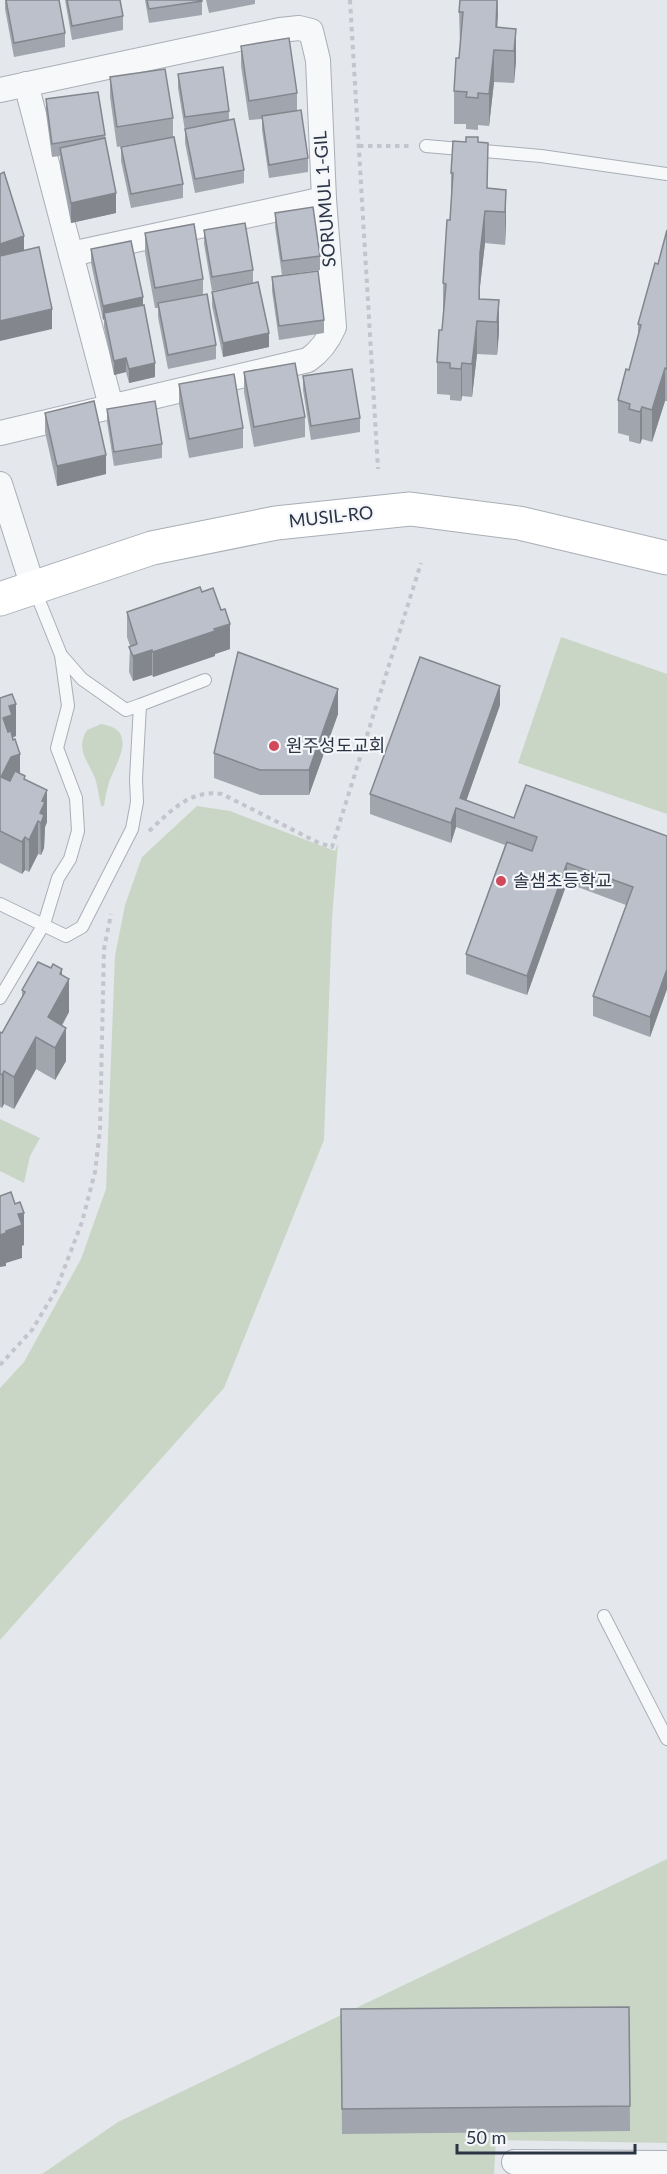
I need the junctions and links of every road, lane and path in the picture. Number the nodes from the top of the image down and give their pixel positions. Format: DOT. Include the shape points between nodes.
graph roads {
  1 [pos="350,0"];
  2 [pos="26,84"];
  3 [pos="0,90"];
  4 [pos="426,146"];
  5 [pos="359,147"];
  6 [pos="667,174"];
  7 [pos="324,199"];
  8 [pos="71,254"];
  9 [pos="111,406"];
  10 [pos="0,433"];
  11 [pos="378,469"];
  12 [pos="0,484"];
  13 [pos="667,558"];
  14 [pos="421,563"];
  15 [pos="33,587"];
  16 [pos="0,599"];
  17 [pos="61,655"];
  18 [pos="205,680"];
  19 [pos="140,705"];
  20 [pos="143,840"];
  21 [pos="0,904"];
  22 [pos="112,912"];
  23 [pos="44,924"];
  24 [pos="0,998"];
  25 [pos="0,1365"];
  26 [pos="604,1616"];
  27 [pos="667,1739"];
  28 [pos="514,2162"];
  29 [pos="667,2163"];
  1 -- 5 [label="path"];
  2 -- 3 [label="street, SORUMUL 1-GIL"];
  2 -- 7 [label="street, SORUMUL 1-GIL" via="280,30 299,27 310,31 318,60"];
  2 -- 8 [label="street"];
  4 -- 5 [label="path"];
  4 -- 6 [label="lane" via="541,156"];
  5 -- 11 [label="path"];
  7 -- 8 [label="street"];
  7 -- 9 [label="street, SORUMUL 1-GIL" via="334,327 319,352 308,360"];
  8 -- 9 [label="street"];
  9 -- 10 [label="street, SORUMUL 1-GIL"];
  12 -- 15 [label="street"];
  13 -- 15 [label="street, MUSIL-RO" via="519,523 410,509 276,523 152,548"];
  14 -- 20 [label="path" via="332,847 222,794 209,792 174,808"];
  15 -- 16 [label="street, MUSIL-RO"];
  15 -- 17 [label="lane"];
  17 -- 19 [label="lane" via="82,679 126,710"];
  17 -- 23 [label="lane" via="68,706 57,748 76,798 78,831"];
  18 -- 19 [label="lane"];
  19 -- 23 [label="lane" via="137,802 132,829 82,927 66,936"];
  21 -- 23 [label="lane"];
  22 -- 25 [label="path" via="104,949 100,1130 95,1172 82,1222 56,1290 32,1330"];
  23 -- 24 [label="lane"];
  26 -- 27 [label="lane"];
  28 -- 29 [label="street"];
}
